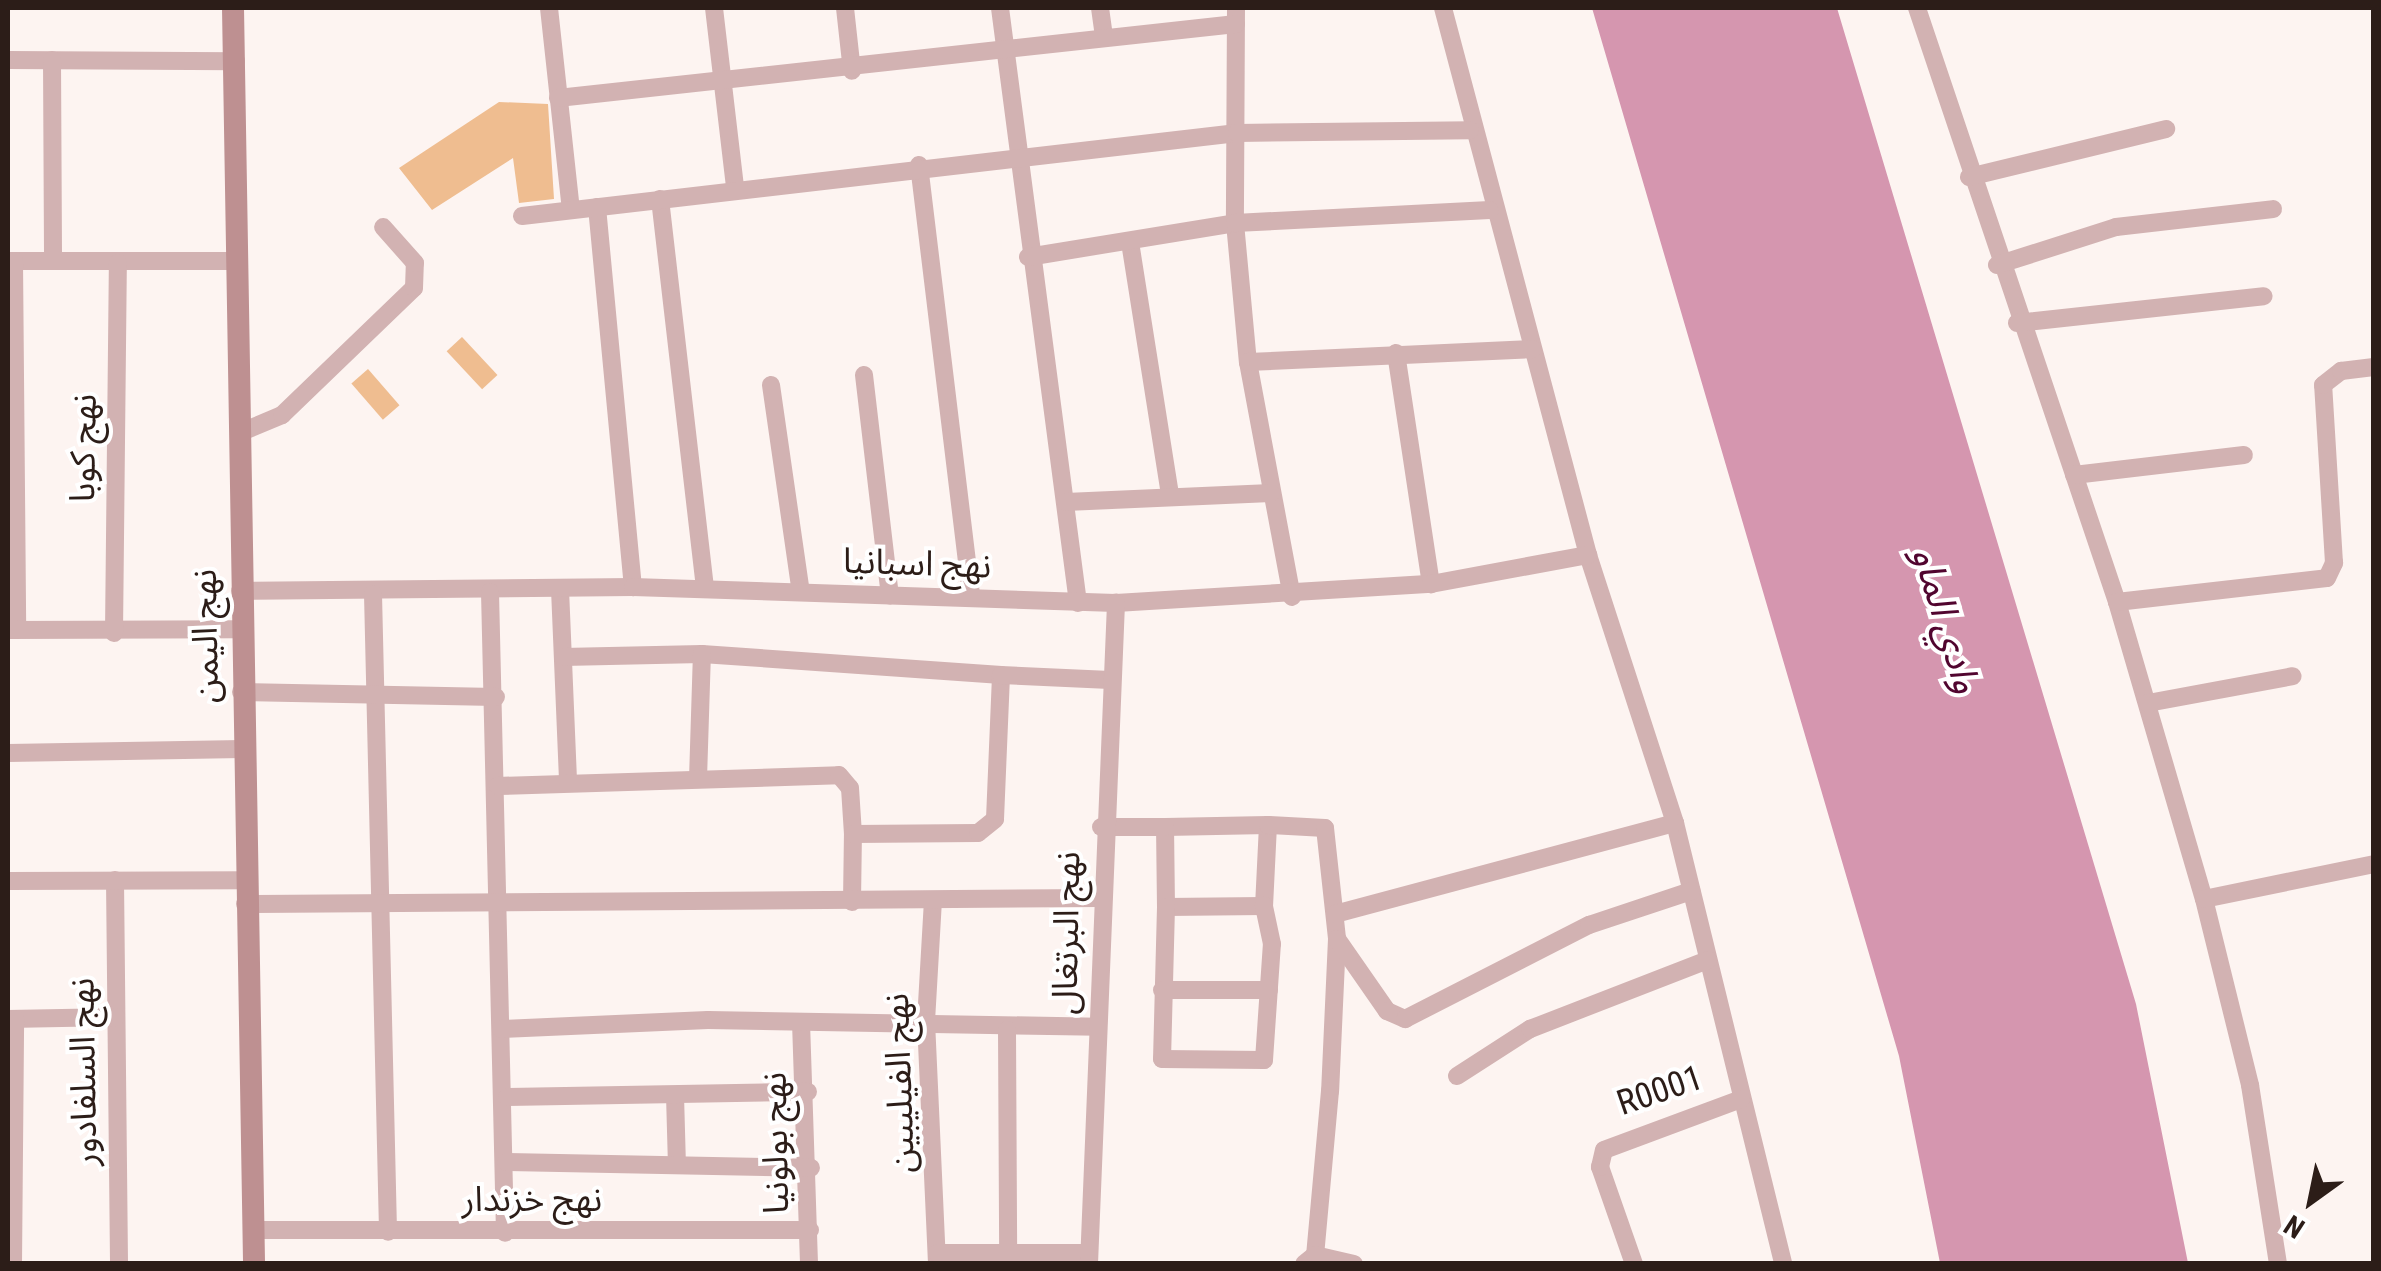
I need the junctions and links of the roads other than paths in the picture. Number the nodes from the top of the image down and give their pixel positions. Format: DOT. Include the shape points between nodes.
graph roads {
  1 [pos="233,8"];
  2 [pos="549,8"];
  3 [pos="714,8"];
  4 [pos="845,8"];
  5 [pos="1000,8"];
  6 [pos="1100,8"];
  7 [pos="1444,8"];
  8 [pos="1916,8"];
  9 [pos="1236,16"];
  10 [pos="1104,38"];
  11 [pos="1005,50"];
  12 [pos="8,60"];
  13 [pos="52,60"];
  14 [pos="236,62"];
  15 [pos="852,71"];
  16 [pos="724,82"];
  17 [pos="558,98"];
  18 [pos="2166,129"];
  19 [pos="1470,130"];
  20 [pos="1237,133"];
  21 [pos="1016,157"];
  22 [pos="919,166"];
  23 [pos="1969,176"];
  24 [pos="735,188"];
  25 [pos="660,199"];
  26 [pos="597,207"];
  27 [pos="2273,209"];
  28 [pos="571,210"];
  29 [pos="1490,210"];
  30 [pos="522,216"];
  31 [pos="1236,223"];
  32 [pos="383,227"];
  33 [pos="1130,242"];
  34 [pos="1028,257"];
  35 [pos="52,259"];
  36 [pos="11,261"];
  37 [pos="239,261"];
  38 [pos="118,263"];
  39 [pos="1997,265"];
  40 [pos="2264,296"];
  41 [pos="2016,323"];
  42 [pos="1533,349"];
  43 [pos="1396,353"];
  44 [pos="1248,362"];
  45 [pos="2374,367"];
  46 [pos="864,375"];
  47 [pos="771,385"];
  48 [pos="240,433"];
  49 [pos="2244,455"];
  50 [pos="12,457"];
  51 [pos="2074,475"];
  52 [pos="1271,493"];
  53 [pos="1170,494"];
  54 [pos="1066,502"];
  55 [pos="1588,555"];
  56 [pos="1431,584"];
  57 [pos="632,587"];
  58 [pos="705,588"];
  59 [pos="560,589"];
  60 [pos="240,591"];
  61 [pos="490,592"];
  62 [pos="801,592"];
  63 [pos="373,594"];
  64 [pos="890,595"];
  65 [pos="971,597"];
  66 [pos="1292,597"];
  67 [pos="2117,602"];
  68 [pos="1078,603"];
  69 [pos="1116,603"];
  70 [pos="12,630"];
  71 [pos="240,630"];
  72 [pos="114,633"];
  73 [pos="702,654"];
  74 [pos="563,656"];
  75 [pos="1002,675"];
  76 [pos="2292,676"];
  77 [pos="1110,680"];
  78 [pos="242,692"];
  79 [pos="379,694"];
  80 [pos="496,697"];
  81 [pos="2148,703"];
  82 [pos="242,749"];
  83 [pos="8,754"];
  84 [pos="698,779"];
  85 [pos="568,780"];
  86 [pos="498,786"];
  87 [pos="1676,823"];
  88 [pos="1268,825"];
  89 [pos="1102,827"];
  90 [pos="1166,827"];
  91 [pos="853,834"];
  92 [pos="2374,864"];
  93 [pos="116,880"];
  94 [pos="244,880"];
  95 [pos="8,881"];
  96 [pos="1692,891"];
  97 [pos="1100,898"];
  98 [pos="2204,898"];
  99 [pos="933,900"];
  100 [pos="852,902"];
  101 [pos="245,904"];
  102 [pos="1264,906"];
  103 [pos="1166,907"];
  104 [pos="385,908"];
  105 [pos="500,908"];
  106 [pos="1335,914"];
  107 [pos="1337,939"];
  108 [pos="1708,960"];
  109 [pos="1162,990"];
  110 [pos="1269,990"];
  111 [pos="116,1017"];
  112 [pos="11,1019"];
  113 [pos="800,1022"];
  114 [pos="926,1022"];
  115 [pos="1098,1026"];
  116 [pos="501,1029"];
  117 [pos="1008,1030"];
  118 [pos="1457,1076"];
  119 [pos="808,1092"];
  120 [pos="675,1096"];
  121 [pos="507,1098"];
  122 [pos="1740,1098"];
  123 [pos="506,1162"];
  124 [pos="677,1166"];
  125 [pos="811,1168"];
  126 [pos="254,1230"];
  127 [pos="810,1230"];
  128 [pos="388,1232"];
  129 [pos="505,1233"];
  130 [pos="1008,1252"];
  131 [pos="937,1258"];
  132 [pos="1089,1258"];
  133 [pos="1310,1259"];
  134 [pos="13,1264"];
  135 [pos="119,1264"];
  136 [pos="254,1264"];
  137 [pos="809,1264"];
  138 [pos="1354,1264"];
  139 [pos="1634,1264"];
  140 [pos="1784,1264"];
  141 [pos="2278,1264"];
  1 -- 14 [label="main road, نهج اليمن"];
  2 -- 17 [label="street"];
  3 -- 16 [label="street"];
  4 -- 15 [label="street"];
  5 -- 11 [label="street"];
  6 -- 10 [label="street"];
  7 -- 19 [label="street"];
  8 -- 23 [label="street"];
  9 -- 10 [label="street"];
  9 -- 20 [label="street"];
  10 -- 11 [label="street"];
  11 -- 15 [label="street"];
  11 -- 21 [label="street"];
  12 -- 13 [label="street"];
  13 -- 14 [label="street"];
  13 -- 35 [label="street"];
  14 -- 37 [label="main road, نهج اليمن"];
  15 -- 16 [label="street"];
  16 -- 17 [label="street"];
  16 -- 24 [label="street"];
  17 -- 28 [label="street"];
  18 -- 23 [label="street"];
  19 -- 20 [label="street"];
  19 -- 29 [label="street"];
  20 -- 21 [label="street"];
  20 -- 31 [label="street"];
  21 -- 22 [label="street"];
  21 -- 34 [label="street"];
  22 -- 24 [label="street"];
  22 -- 65 [label="street"];
  23 -- 39 [label="street"];
  24 -- 25 [label="street"];
  25 -- 26 [label="street"];
  25 -- 58 [label="street"];
  26 -- 28 [label="street"];
  26 -- 57 [label="street"];
  27 -- 39 [label="street" via="2116,228"];
  28 -- 30 [label="street"];
  29 -- 31 [label="street"];
  29 -- 42 [label="street"];
  31 -- 33 [label="street"];
  31 -- 44 [label="street"];
  32 -- 48 [label="street" via="416,263 414,288 282,414"];
  33 -- 34 [label="street"];
  33 -- 53 [label="street"];
  34 -- 54 [label="street"];
  35 -- 36 [label="street"];
  35 -- 38 [label="street"];
  36 -- 50 [label="street"];
  37 -- 38 [label="street"];
  37 -- 48 [label="main road, نهج اليمن"];
  38 -- 72 [label="street, نهج كوبا"];
  39 -- 41 [label="street"];
  40 -- 41 [label="street"];
  41 -- 51 [label="street"];
  42 -- 43 [label="street"];
  42 -- 55 [label="street"];
  43 -- 44 [label="street"];
  43 -- 56 [label="street"];
  44 -- 52 [label="street"];
  45 -- 67 [label="street" via="2341,371 2322,385 2334,562 2327,578"];
  46 -- 64 [label="street"];
  47 -- 62 [label="street"];
  48 -- 60 [label="main road, نهج اليمن"];
  49 -- 51 [label="street"];
  50 -- 70 [label="street"];
  51 -- 67 [label="street"];
  52 -- 53 [label="street"];
  52 -- 66 [label="street"];
  53 -- 54 [label="street"];
  54 -- 68 [label="street"];
  55 -- 56 [label="street, نهج اسبانيا"];
  55 -- 87 [label="street"];
  56 -- 66 [label="street, نهج اسبانيا"];
  57 -- 58 [label="street, نهج اسبانيا"];
  57 -- 59 [label="street, نهج اسبانيا"];
  58 -- 62 [label="street, نهج اسبانيا"];
  59 -- 61 [label="street, نهج اسبانيا"];
  59 -- 74 [label="street"];
  60 -- 63 [label="street, نهج اسبانيا"];
  60 -- 71 [label="main road, نهج اليمن"];
  61 -- 63 [label="street, نهج اسبانيا"];
  61 -- 80 [label="street"];
  62 -- 64 [label="street, نهج اسبانيا"];
  63 -- 79 [label="street"];
  64 -- 65 [label="street, نهج اسبانيا"];
  65 -- 68 [label="street, نهج اسبانيا"];
  66 -- 69 [label="street, نهج اسبانيا"];
  67 -- 81 [label="street"];
  68 -- 69 [label="street, نهج اسبانيا"];
  69 -- 77 [label="street, نهج البرتغال"];
  70 -- 72 [label="street"];
  71 -- 72 [label="street"];
  71 -- 78 [label="main road, نهج اليمن"];
  73 -- 74 [label="street"];
  73 -- 75 [label="street"];
  73 -- 84 [label="street"];
  74 -- 85 [label="street"];
  75 -- 77 [label="street"];
  75 -- 91 [label="street" via="989,828"];
  76 -- 81 [label="street"];
  77 -- 89 [label="street, نهج البرتغال"];
  78 -- 79 [label="street"];
  78 -- 82 [label="main road, نهج اليمن"];
  79 -- 80 [label="street"];
  79 -- 104 [label="street"];
  80 -- 86 [label="street"];
  81 -- 98 [label="street"];
  82 -- 83 [label="street"];
  82 -- 94 [label="main road, نهج اليمن"];
  84 -- 85 [label="street"];
  84 -- 91 [label="street" via="839,775 850,788"];
  85 -- 86 [label="street"];
  86 -- 105 [label="street"];
  87 -- 96 [label="street"];
  87 -- 106 [label="street"];
  88 -- 90 [label="street"];
  88 -- 102 [label="street"];
  88 -- 106 [label="street" via="1325,828"];
  89 -- 90 [label="street"];
  89 -- 97 [label="street, نهج البرتغال"];
  90 -- 103 [label="street"];
  91 -- 100 [label="street"];
  92 -- 98 [label="street"];
  93 -- 94 [label="street"];
  93 -- 95 [label="street"];
  93 -- 111 [label="street, نهج السلفادور"];
  94 -- 101 [label="main road, نهج اليمن"];
  96 -- 107 [label="street" via="1589,925 1405,1020 1388,1011"];
  96 -- 108 [label="street"];
  97 -- 99 [label="street"];
  97 -- 115 [label="street, نهج البرتغال"];
  98 -- 141 [label="street" via="2250,1085"];
  99 -- 100 [label="street"];
  99 -- 114 [label="street, نهج الفيليبين"];
  100 -- 105 [label="street"];
  101 -- 104 [label="street"];
  101 -- 126 [label="main road, نهج اليمن"];
  102 -- 103 [label="street"];
  102 -- 110 [label="street"];
  103 -- 109 [label="street"];
  104 -- 105 [label="street"];
  104 -- 128 [label="street"];
  105 -- 116 [label="street"];
  106 -- 107 [label="street"];
  107 -- 133 [label="street"];
  108 -- 118 [label="street" via="1530,1029"];
  108 -- 122 [label="street"];
  109 -- 110 [label="street"];
  109 -- 110 [label="street" via="1162,1059 1264,1060"];
  111 -- 112 [label="street"];
  111 -- 135 [label="street, نهج السلفادور"];
  112 -- 134 [label="street"];
  113 -- 114 [label="street"];
  113 -- 116 [label="street"];
  113 -- 119 [label="street, نهج بولونيا"];
  114 -- 117 [label="street"];
  114 -- 131 [label="street, نهج الفيليبين"];
  115 -- 117 [label="street"];
  115 -- 132 [label="street, نهج البرتغال"];
  116 -- 121 [label="street"];
  117 -- 130 [label="street"];
  119 -- 120 [label="street"];
  119 -- 125 [label="street, نهج بولونيا"];
  120 -- 121 [label="street"];
  120 -- 124 [label="street"];
  121 -- 123 [label="street"];
  122 -- 139 [label="street, R0001" via="1604,1150 1600,1166"];
  122 -- 140 [label="street"];
  123 -- 124 [label="street"];
  123 -- 129 [label="street"];
  124 -- 125 [label="street"];
  125 -- 127 [label="street, نهج بولونيا"];
  126 -- 128 [label="street, نهج خزندار"];
  126 -- 136 [label="main road, نهج اليمن"];
  127 -- 129 [label="street, نهج خزندار"];
  127 -- 137 [label="street, نهج بولونيا"];
  128 -- 129 [label="street, نهج خزندار"];
  130 -- 131 [label="street"];
  130 -- 132 [label="street"];
  133 -- 138 [label="street"];
}
